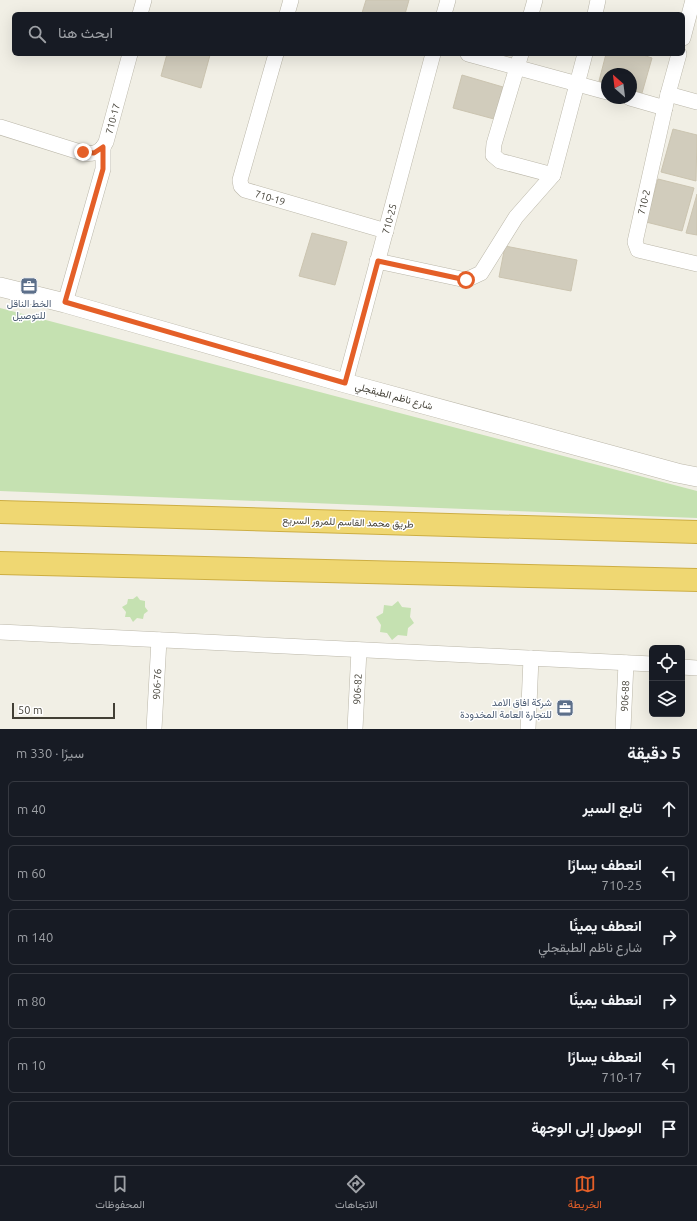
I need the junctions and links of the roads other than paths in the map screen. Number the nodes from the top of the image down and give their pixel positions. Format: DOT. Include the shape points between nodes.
graph roads {
  1 [pos="144,0"];
  2 [pos="291,0"];
  3 [pos="448,0"];
  4 [pos="535,0"];
  5 [pos="598,0"];
  6 [pos="693,0"];
  7 [pos="141,12"];
  8 [pos="288,12"];
  9 [pos="445,12"];
  10 [pos="532,12"];
  11 [pos="595,12"];
  12 [pos="685,30"];
  13 [pos="129,56"];
  14 [pos="275,56"];
  15 [pos="432,56"];
  16 [pos="483,56"];
  17 [pos="585,56"];
  18 [pos="678,56"];
  19 [pos="519,61"];
  20 [pos="578,84"];
  21 [pos="601,90"];
  22 [pos="637,99"];
  23 [pos="666,101"];
  24 [pos="697,102"];
  25 [pos="0,127"];
  26 [pos="103,147"];
  27 [pos="553,175"];
  28 [pos="386,231"];
  29 [pos="378,261"];
  30 [pos="697,264"];
  31 [pos="0,287"];
  32 [pos="65,302"];
  33 [pos="345,383"];
  34 [pos="697,477"];
  35 [pos="0,512"];
  36 [pos="697,532"];
  37 [pos="0,563"];
  38 [pos="697,580"];
  39 [pos="0,632"];
  40 [pos="159,640"];
  41 [pos="359,650"];
  42 [pos="531,658"];
  43 [pos="626,662"];
  44 [pos="649,664"];
  45 [pos="685,666"];
  46 [pos="697,668"];
  47 [pos="154,729"];
  48 [pos="355,729"];
  49 [pos="528,729"];
  50 [pos="623,729"];
  1 -- 7 [label="street"];
  2 -- 8 [label="street"];
  3 -- 9 [label="street"];
  4 -- 10 [label="street"];
  5 -- 11 [label="street"];
  6 -- 12 [label="street"];
  13 -- 26 [label="street, 710-17"];
  14 -- 28 [label="street, 710-19" via="240,180 241,186 245,190"];
  15 -- 28 [label="street, 710-25"];
  16 -- 19 [label="street"];
  17 -- 20 [label="street"];
  18 -- 23 [label="street"];
  19 -- 20 [label="street"];
  19 -- 27 [label="street" via="493,155 500,161"];
  20 -- 21 [label="street"];
  20 -- 27 [label="street"];
  22 -- 23 [label="street"];
  23 -- 24 [label="street"];
  23 -- 30 [label="street, 710-2" via="635,242 638,250"];
  25 -- 26 [label="street, 710-17" via="89,154"];
  26 -- 32 [label="street" via="103,169"];
  27 -- 29 [label="street" via="516,217 480,273 466,280"];
  28 -- 29 [label="street, 710-25"];
  29 -- 33 [label="street, 710-25"];
  31 -- 32 [label="street, شارع ناظم الطبقجلي"];
  32 -- 33 [label="street, شارع ناظم الطبقجلي"];
  33 -- 34 [label="street, شارع ناظم الطبقجلي"];
  35 -- 36 [label="highway, طريق محمد القاسم للمرور السريع"];
  37 -- 38 [label="highway"];
  39 -- 40 [label="street"];
  40 -- 41 [label="street"];
  40 -- 47 [label="street, 906-76"];
  41 -- 42 [label="street"];
  41 -- 48 [label="street, 906-82"];
  42 -- 43 [label="street"];
  42 -- 49 [label="street"];
  43 -- 44 [label="street"];
  43 -- 50 [label="street, 906-88"];
  45 -- 46 [label="street"];
}
